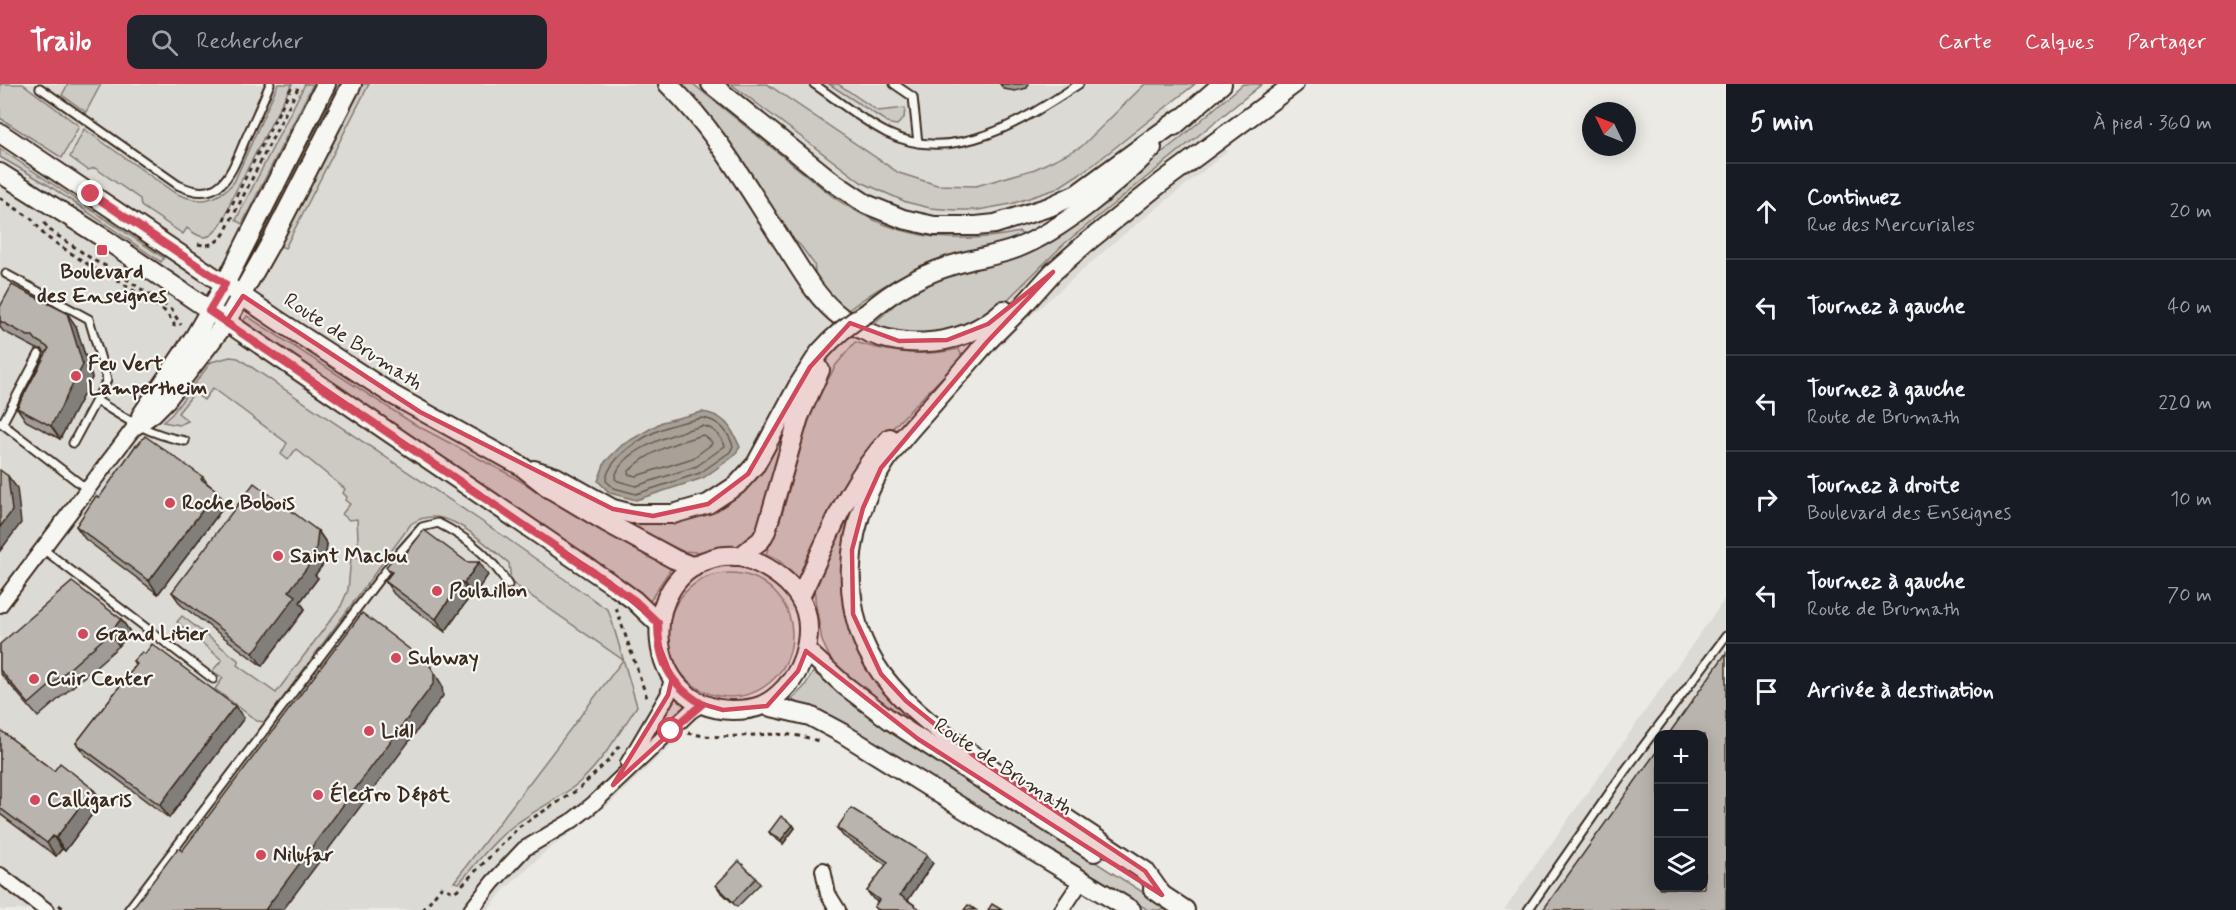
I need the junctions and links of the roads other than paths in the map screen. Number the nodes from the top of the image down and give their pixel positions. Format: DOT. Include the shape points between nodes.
graph roads {
  1 [pos="270,84"];
  2 [pos="326,84"];
  3 [pos="352,84"];
  4 [pos="668,84"];
  5 [pos="711,84"];
  6 [pos="814,84"];
  7 [pos="894,84"];
  8 [pos="1079,84"];
  9 [pos="1222,84"];
  10 [pos="1294,84"];
  11 [pos="40,88"];
  12 [pos="1181,118"];
  13 [pos="0,133"];
  14 [pos="918,143"];
  15 [pos="0,173"];
  16 [pos="1053,272"];
  17 [pos="6,274"];
  18 [pos="225,284"];
  19 [pos="243,296"];
  20 [pos="209,311"];
  21 [pos="226,322"];
  22 [pos="987,342"];
  23 [pos="39,354"];
  24 [pos="824,355"];
  25 [pos="96,400"];
  26 [pos="1,423"];
  27 [pos="136,425"];
  28 [pos="185,441"];
  29 [pos="73,443"];
  30 [pos="521,466"];
  31 [pos="87,489"];
  32 [pos="43,549"];
  33 [pos="741,556"];
  34 [pos="694,567"];
  35 [pos="508,585"];
  36 [pos="800,597"];
  37 [pos="0,606"];
  38 [pos="658,623"];
  39 [pos="1726,636"];
  40 [pos="806,650"];
  41 [pos="672,678"];
  42 [pos="213,679"];
  43 [pos="702,704"];
  44 [pos="766,706"];
  45 [pos="613,785"];
  46 [pos="823,870"];
  47 [pos="0,875"];
  48 [pos="1082,880"];
  49 [pos="1162,895"];
  50 [pos="46,910"];
  51 [pos="128,910"];
  52 [pos="471,910"];
  53 [pos="838,910"];
  54 [pos="1062,910"];
  55 [pos="1131,910"];
  56 [pos="1185,910"];
  57 [pos="1527,910"];
  1 -- 11 [label="lane" via="232,170 218,187 198,193 178,185"];
  2 -- 18 [label="main road"];
  3 -- 19 [label="main road"];
  4 -- 16 [label="main road" via="705,124 817,293 841,316 866,331 917,343 962,336 988,324"];
  5 -- 12 [label="main road" via="866,204 903,219 934,225 995,224 1049,207 1077,194"];
  6 -- 14 [label="lane" via="878,128"];
  7 -- 14 [label="lane" via="913,97"];
  8 -- 14 [label="lane" via="982,137 951,145"];
  9 -- 12 [label="main road"];
  10 -- 16 [label="main road" via="1152,189"];
  12 -- 24 [label="main road, bridge" via="1132,169 1043,236 1016,249 935,271 906,286 850,323 833,338"];
  13 -- 18 [label="main road, Route de Brumath"];
  15 -- 20 [label="main road"];
  16 -- 22 [label="main road"];
  17 -- 25 [label="lane" via="89,319 107,380"];
  18 -- 19 [label="main road, Route de Brumath"];
  18 -- 20 [label="main road"];
  19 -- 21 [label="main road"];
  19 -- 30 [label="main road, Route de Brumath" via="402,401"];
  20 -- 21 [label="main road"];
  20 -- 27 [label="main road"];
  21 -- 27 [label="main road" via="166,400"];
  21 -- 38 [label="main road" via="617,588"];
  22 -- 36 [label="main road" via="871,459 835,517"];
  22 -- 49 [label="main road" via="892,451 872,486 852,549 853,614 881,674 906,701 978,759 1145,871"];
  23 -- 26 [label="lane"];
  24 -- 30 [label="main road" via="798,386 756,464 737,485 708,504 673,514 632,514 613,510 556,477"];
  24 -- 33 [label="main road" via="799,417 766,531"];
  25 -- 27 [label="lane"];
  25 -- 29 [label="lane"];
  26 -- 31 [label="lane"];
  27 -- 28 [label="lane" via="160,436"];
  27 -- 31 [label="street"];
  30 -- 34 [label="main road, Route de Brumath" via="606,522"];
  31 -- 32 [label="street"];
  32 -- 37 [label="street"];
  32 -- 42 [label="lane"];
  33 -- 34 [label="main road" via="718,557"];
  33 -- 36 [label="main road" via="764,564"];
  34 -- 38 [label="main road" via="664,601"];
  35 -- 51 [label="lane" via="500,570 461,535 438,522 422,527"];
  36 -- 40 [label="main road" via="807,626"];
  38 -- 41 [label="main road" via="658,642"];
  39 -- 57 [label="lane"];
  40 -- 44 [label="main road" via="786,688"];
  40 -- 49 [label="main road, Route de Brumath" via="844,685 918,739"];
  41 -- 43 [label="main road"];
  41 -- 45 [label="street" via="655,719"];
  43 -- 44 [label="main road" via="723,710"];
  43 -- 45 [label="street"];
  44 -- 48 [label="main road" via="810,716 843,733"];
  45 -- 52 [label="street" via="573,820 524,849"];
  46 -- 53 [label="street" via="828,894"];
  47 -- 50 [label="street"];
  48 -- 54 [label="street"];
  48 -- 55 [label="main road"];
  49 -- 56 [label="main road, Route de Brumath"];
}
